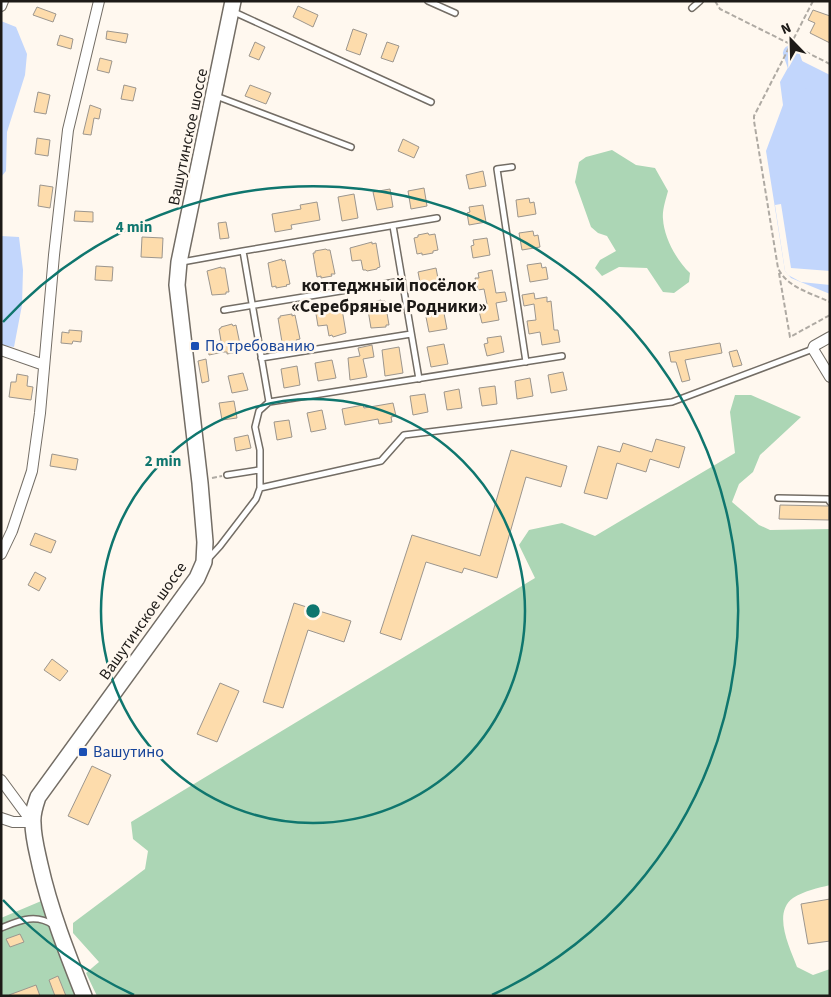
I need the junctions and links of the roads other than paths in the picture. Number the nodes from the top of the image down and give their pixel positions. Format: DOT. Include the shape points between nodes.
graph roads {
  1 [pos="3,1"];
  2 [pos="99,1"];
  3 [pos="428,1"];
  4 [pos="700,1"];
  5 [pos="1,6"];
  6 [pos="232,6"];
  7 [pos="692,8"];
  8 [pos="455,14"];
  9 [pos="214,96"];
  10 [pos="431,102"];
  11 [pos="351,147"];
  12 [pos="512,167"];
  13 [pos="437,218"];
  14 [pos="393,226"];
  15 [pos="243,251"];
  16 [pos="180,262"];
  17 [pos="402,281"];
  18 [pos="252,306"];
  19 [pos="224,310"];
  20 [pos="411,334"];
  21 [pos="830,337"];
  22 [pos="813,349"];
  23 [pos="1,350"];
  24 [pos="562,356"];
  25 [pos="261,358"];
  26 [pos="526,362"];
  27 [pos="44,365"];
  28 [pos="830,377"];
  29 [pos="419,378"];
  30 [pos="268,402"];
  31 [pos="259,470"];
  32 [pos="227,476"];
  33 [pos="260,488"];
  34 [pos="778,498"];
  35 [pos="830,502"];
  36 [pos="1,554"];
  37 [pos="204,562"];
  38 [pos="1,780"];
  39 [pos="1,818"];
  40 [pos="32,822"];
  41 [pos="1,928"];
  42 [pos="58,928"];
  43 [pos="84,996"];
  1 -- 5 [label="street"];
  2 -- 27 [label="street" via="68,130"];
  3 -- 8 [label="lane"];
  4 -- 7 [label="lane"];
  6 -- 9 [label="street, Вашутинское шоссе"];
  6 -- 10 [label="lane"];
  9 -- 11 [label="lane"];
  9 -- 16 [label="street, Вашутинское шоссе"];
  12 -- 26 [label="lane" via="497,169"];
  13 -- 14 [label="lane"];
  14 -- 15 [label="lane"];
  14 -- 17 [label="lane"];
  15 -- 16 [label="lane"];
  15 -- 18 [label="lane"];
  16 -- 37 [label="street, Вашутинское шоссе" via="178,285 200,483"];
  17 -- 18 [label="lane"];
  17 -- 20 [label="lane"];
  18 -- 19 [label="lane"];
  18 -- 25 [label="lane"];
  20 -- 25 [label="lane"];
  20 -- 29 [label="lane"];
  21 -- 22 [label="street"];
  22 -- 28 [label="street"];
  22 -- 33 [label="lane" via="672,402 404,435 381,461"];
  23 -- 27 [label="street"];
  24 -- 26 [label="lane"];
  25 -- 30 [label="lane"];
  26 -- 29 [label="lane"];
  27 -- 36 [label="street" via="32,471"];
  29 -- 30 [label="lane"];
  30 -- 31 [label="lane" via="259,412 256,427"];
  31 -- 32 [label="lane"];
  31 -- 33 [label="lane"];
  33 -- 37 [label="lane" via="220,546"];
  34 -- 35 [label="lane" via="828,499"];
  37 -- 40 [label="street, Вашутинское шоссе" via="198,578 38,797"];
  38 -- 40 [label="street"];
  39 -- 40 [label="street"];
  40 -- 42 [label="street, Вашутинское шоссе" via="45,887"];
  41 -- 42 [label="lane" via="32,918 46,920"];
  42 -- 43 [label="street, Вашутинское шоссе"];
}
